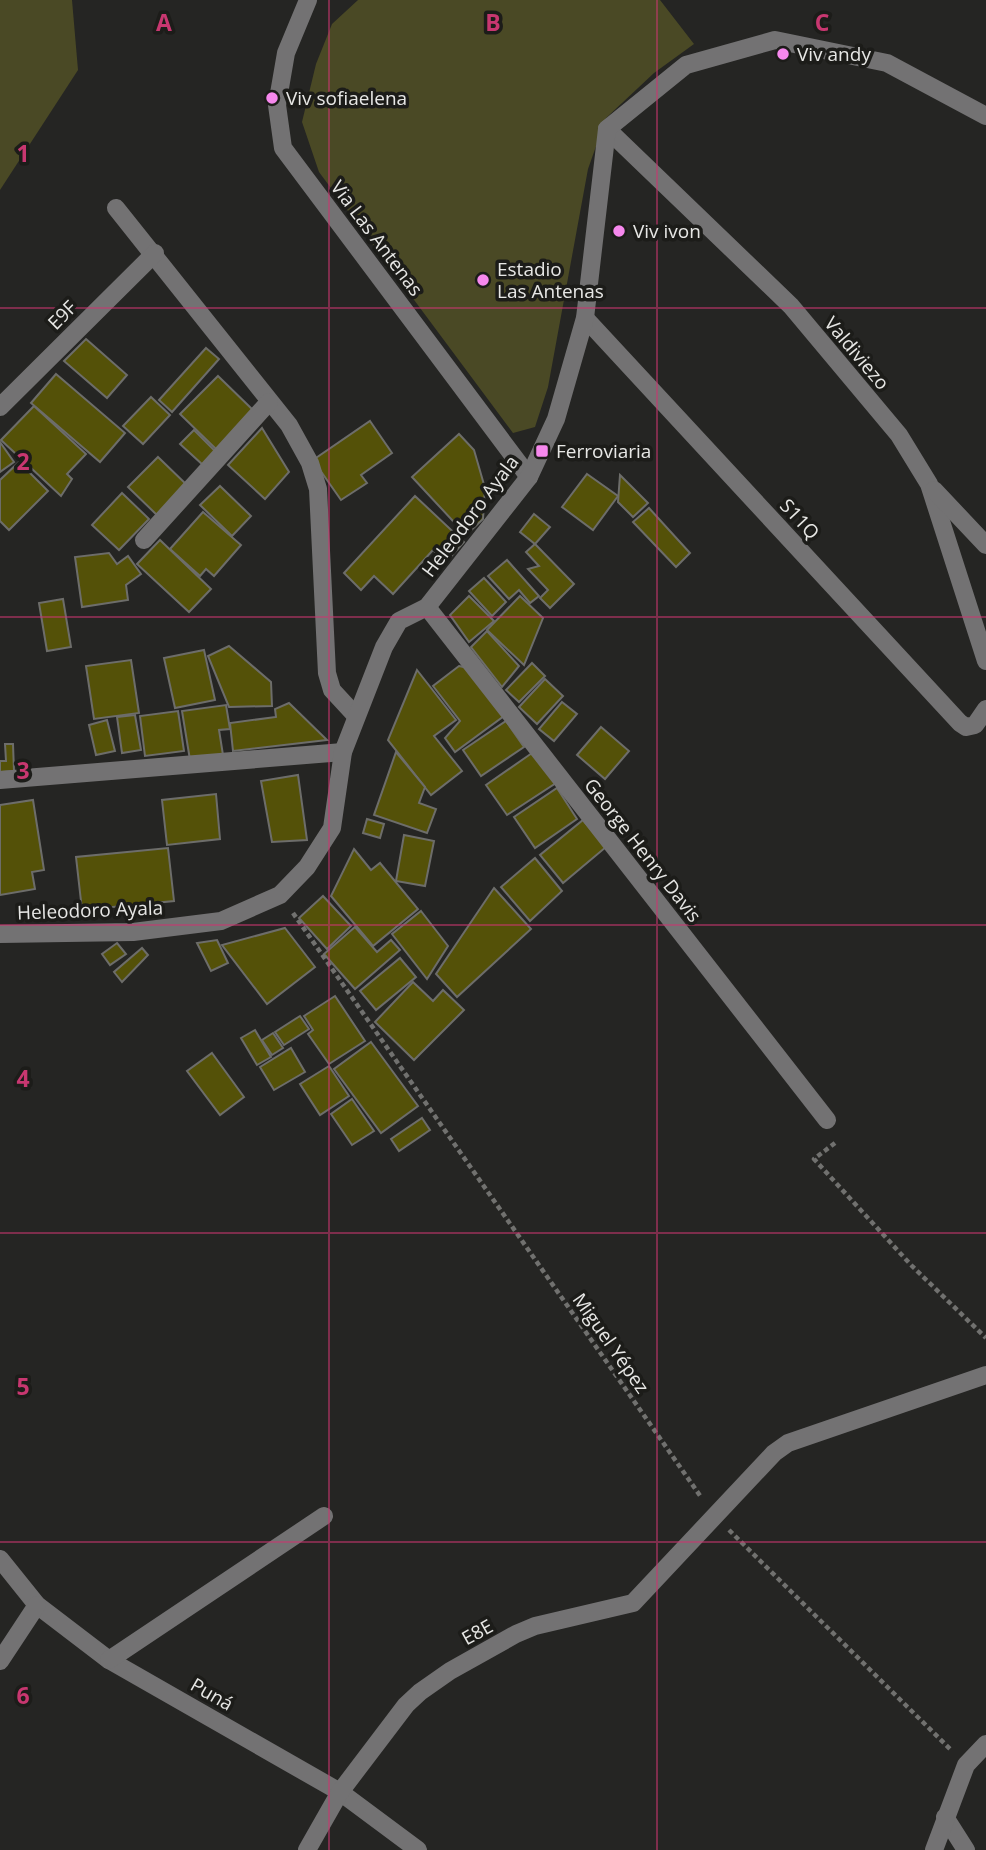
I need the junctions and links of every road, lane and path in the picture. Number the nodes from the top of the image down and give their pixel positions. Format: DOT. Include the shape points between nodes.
graph roads {
  1 [pos="308,0"];
  2 [pos="986,116"];
  3 [pos="607,129"];
  4 [pos="116,208"];
  5 [pos="155,253"];
  6 [pos="585,318"];
  7 [pos="269,402"];
  8 [pos="0,407"];
  9 [pos="529,477"];
  10 [pos="929,484"];
  11 [pos="144,540"];
  12 [pos="986,545"];
  13 [pos="427,607"];
  14 [pos="986,661"];
  15 [pos="986,709"];
  16 [pos="356,716"];
  17 [pos="343,752"];
  18 [pos="0,779"];
  19 [pos="280,895"];
  20 [pos="0,934"];
  21 [pos="827,1120"];
  22 [pos="814,1159"];
  23 [pos="986,1338"];
  24 [pos="986,1375"];
  25 [pos="714,1515"];
  26 [pos="324,1516"];
  27 [pos="0,1559"];
  28 [pos="37,1605"];
  29 [pos="109,1660"];
  30 [pos="0,1661"];
  31 [pos="986,1744"];
  32 [pos="966,1765"];
  33 [pos="340,1792"];
  34 [pos="945,1817"];
  35 [pos="307,1850"];
  36 [pos="418,1850"];
  37 [pos="934,1850"];
  38 [pos="966,1850"];
  1 -- 9 [label="street, Via Las Antenas" via="286,53 277,105 283,148"];
  2 -- 3 [label="street" via="887,63 775,40 686,65"];
  3 -- 6 [label="street, Heleodoro Ayala"];
  3 -- 10 [label="street, Valdiviezo" via="791,306 899,435"];
  4 -- 5 [label="street"];
  5 -- 7 [label="street"];
  5 -- 8 [label="street, E9F"];
  6 -- 9 [label="street, Heleodoro Ayala" via="556,419"];
  6 -- 15 [label="street, S11Q" via="960,723 967,727 975,724"];
  7 -- 11 [label="street"];
  7 -- 16 [label="street" via="289,425 315,476 327,673 332,690"];
  9 -- 13 [label="street, Heleodoro Ayala"];
  10 -- 12 [label="street"];
  10 -- 14 [label="street, Valdiviezo"];
  13 -- 16 [label="street, Heleodoro Ayala" via="399,621"];
  13 -- 21 [label="street, George Henry Davis"];
  16 -- 17 [label="street, Heleodoro Ayala"];
  17 -- 18 [label="street"];
  17 -- 19 [label="street, Heleodoro Ayala" via="332,828 307,867"];
  19 -- 20 [label="street, Heleodoro Ayala" via="221,921 171,928"];
  19 -- 25 [label="path, Miguel Yépez"];
  22 -- 23 [label="path" via="911,1265"];
  24 -- 25 [label="street, E8E" via="788,1443"];
  25 -- 32 [label="path, Miguel Yépez"];
  25 -- 33 [label="street, E8E" via="633,1603 535,1626 420,1692"];
  26 -- 29 [label="street"];
  27 -- 28 [label="street, Puná"];
  28 -- 29 [label="street, Puná"];
  28 -- 30 [label="street"];
  29 -- 33 [label="street, Puná"];
  31 -- 32 [label="street"];
  32 -- 34 [label="street"];
  33 -- 35 [label="street, E8E"];
  33 -- 36 [label="street, Puná"];
  34 -- 37 [label="street"];
  34 -- 38 [label="street"];
}
